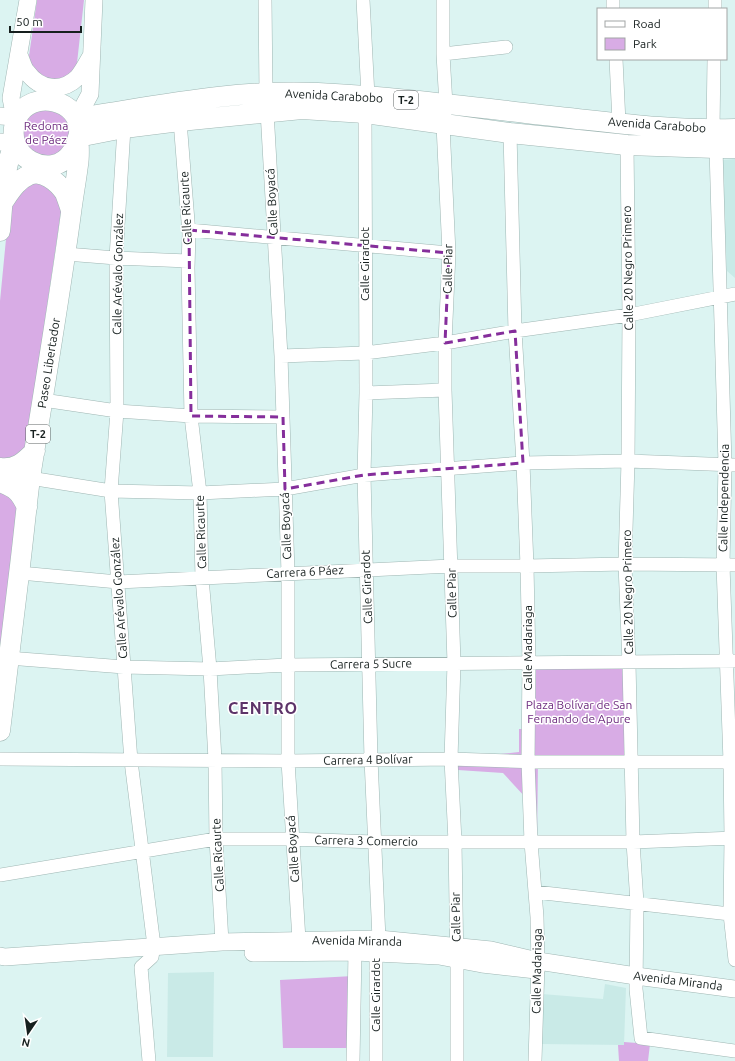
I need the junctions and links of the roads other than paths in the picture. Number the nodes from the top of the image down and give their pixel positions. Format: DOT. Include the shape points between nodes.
graph roads {
  1 [pos="28,0"];
  2 [pos="94,0"];
  3 [pos="265,0"];
  4 [pos="363,0"];
  5 [pos="443,0"];
  6 [pos="506,47"];
  7 [pos="443,54"];
  8 [pos="19,55"];
  9 [pos="91,56"];
  10 [pos="616,60"];
  11 [pos="714,60"];
  12 [pos="266,102"];
  13 [pos="446,104"];
  14 [pos="366,105"];
  15 [pos="9,117"];
  16 [pos="180,121"];
  17 [pos="619,124"];
  18 [pos="444,125"];
  19 [pos="78,127"];
  20 [pos="124,128"];
  21 [pos="735,128"];
  22 [pos="510,133"];
  23 [pos="7,142"];
  24 [pos="721,142"];
  25 [pos="627,145"];
  26 [pos="3,202"];
  27 [pos="71,210"];
  28 [pos="189,230"];
  29 [pos="0,231"];
  30 [pos="274,237"];
  31 [pos="365,245"];
  32 [pos="449,253"];
  33 [pos="66,254"];
  34 [pos="116,258"];
  35 [pos="188,261"];
  36 [pos="735,294"];
  37 [pos="720,297"];
  38 [pos="629,315"];
  39 [pos="515,330"];
  40 [pos="445,343"];
  41 [pos="366,353"];
  42 [pos="282,356"];
  43 [pos="445,390"];
  44 [pos="366,393"];
  45 [pos="43,400"];
  46 [pos="116,411"];
  47 [pos="191,416"];
  48 [pos="283,417"];
  49 [pos="35,451"];
  50 [pos="628,461"];
  51 [pos="523,463"];
  52 [pos="730,464"];
  53 [pos="0,468"];
  54 [pos="448,469"];
  55 [pos="0,475"];
  56 [pos="364,475"];
  57 [pos="30,478"];
  58 [pos="0,482"];
  59 [pos="285,489"];
  60 [pos="111,491"];
  61 [pos="200,493"];
  62 [pos="26,507"];
  63 [pos="625,564"];
  64 [pos="729,565"];
  65 [pos="451,566"];
  66 [pos="527,566"];
  67 [pos="366,569"];
  68 [pos="20,573"];
  69 [pos="288,573"];
  70 [pos="202,578"];
  71 [pos="118,582"];
  72 [pos="8,658"];
  73 [pos="731,661"];
  74 [pos="529,662"];
  75 [pos="454,663"];
  76 [pos="630,663"];
  77 [pos="287,665"];
  78 [pos="369,665"];
  79 [pos="124,667"];
  80 [pos="210,669"];
  81 [pos="0,731"];
  82 [pos="0,759"];
  83 [pos="371,759"];
  84 [pos="452,759"];
  85 [pos="215,760"];
  86 [pos="131,761"];
  87 [pos="288,761"];
  88 [pos="528,761"];
  89 [pos="631,762"];
  90 [pos="732,762"];
  91 [pos="733,838"];
  92 [pos="216,839"];
  93 [pos="292,839"];
  94 [pos="374,842"];
  95 [pos="455,842"];
  96 [pos="531,842"];
  97 [pos="633,842"];
  98 [pos="142,852"];
  99 [pos="0,875"];
  100 [pos="535,892"];
  101 [pos="637,904"];
  102 [pos="730,914"];
  103 [pos="299,940"];
  104 [pos="222,942"];
  105 [pos="378,946"];
  106 [pos="153,951"];
  107 [pos="355,952"];
  108 [pos="457,953"];
  109 [pos="0,956"];
  110 [pos="735,960"];
  111 [pos="538,966"];
  112 [pos="0,969"];
  113 [pos="636,980"];
  114 [pos="735,989"];
  115 [pos="735,997"];
  116 [pos="735,1051"];
  117 [pos="149,1061"];
  118 [pos="353,1061"];
  119 [pos="376,1061"];
  120 [pos="457,1061"];
  121 [pos="535,1061"];
  1 -- 8 [label="main road"];
  2 -- 9 [label="main road"];
  3 -- 12 [label="street, Calle Boyacá"];
  4 -- 14 [label="street, Calle Girardot"];
  5 -- 7 [label="street, Calle Piar"];
  6 -- 7 [label="street"];
  7 -- 13 [label="street, Calle Piar"];
  8 -- 9 [label="main road" via="31,77 48,88 68,85 78,76"];
  8 -- 15 [label="main road" via="11,98 13,108"];
  9 -- 19 [label="main road" via="90,94"];
  10 -- 17 [label="street"];
  11 -- 24 [label="street, Calle Independencia"];
  12 -- 14 [label="highway, Avenida Carabobo / T-2" via="302,109"];
  12 -- 16 [label="highway, Avenida Carabobo / T-2"];
  12 -- 19 [label="highway, Avenida Carabobo / T-2" via="186,101"];
  12 -- 30 [label="street, Calle Boyacá"];
  13 -- 14 [label="highway, Avenida Carabobo / T-2"];
  13 -- 17 [label="highway, Avenida Carabobo / T-2"];
  13 -- 18 [label="street, Calle Piar"];
  14 -- 18 [label="highway, Avenida Carabobo / T-2"];
  14 -- 31 [label="street, Calle Girardot"];
  15 -- 19 [label="highway" via="32,103 54,102 71,110"];
  15 -- 23 [label="highway" via="13,128"];
  16 -- 20 [label="highway, Avenida Carabobo / T-2"];
  16 -- 28 [label="street, Calle Ricaurte"];
  17 -- 24 [label="highway, Avenida Carabobo / T-2"];
  18 -- 22 [label="highway, Avenida Carabobo / T-2"];
  18 -- 32 [label="street, Calle Piar"];
  19 -- 20 [label="highway, Avenida Carabobo / T-2"];
  19 -- 23 [label="highway" via="72,153 54,165 33,163"];
  19 -- 27 [label="highway, Paseo Libertador / T-2" via="79,159"];
  20 -- 34 [label="street, Calle Arévalo González"];
  21 -- 24 [label="highway, Avenida Carabobo / T-2"];
  22 -- 25 [label="highway, Avenida Carabobo / T-2"];
  22 -- 39 [label="street, Calle Madariaga"];
  23 -- 26 [label="highway" via="11,151"];
  24 -- 25 [label="highway, Avenida Carabobo / T-2"];
  24 -- 37 [label="street, Calle Independencia"];
  25 -- 38 [label="street, Calle 20 Negro Primero"];
  26 -- 27 [label="highway" via="17,184 29,175 38,174 47,176 64,192"];
  26 -- 29 [label="highway"];
  27 -- 33 [label="highway, Paseo Libertador / T-2"];
  28 -- 30 [label="street"];
  28 -- 35 [label="street, Calle Ricaurte"];
  30 -- 31 [label="street"];
  30 -- 42 [label="street, Calle Boyacá"];
  31 -- 32 [label="street"];
  31 -- 41 [label="street, Calle Girardot"];
  32 -- 40 [label="street, Calle Piar"];
  33 -- 34 [label="street"];
  33 -- 45 [label="highway, Paseo Libertador / T-2"];
  34 -- 35 [label="street"];
  34 -- 46 [label="street, Calle Arévalo González"];
  35 -- 47 [label="street, Calle Ricaurte"];
  36 -- 37 [label="street"];
  37 -- 38 [label="street"];
  37 -- 52 [label="street, Calle Independencia"];
  38 -- 39 [label="street"];
  38 -- 50 [label="street, Calle 20 Negro Primero"];
  39 -- 40 [label="street"];
  39 -- 51 [label="street, Calle Madariaga"];
  40 -- 41 [label="street"];
  40 -- 43 [label="street, Calle Piar"];
  41 -- 42 [label="street"];
  41 -- 44 [label="street, Calle Girardot"];
  42 -- 48 [label="street, Calle Boyacá"];
  43 -- 44 [label="street"];
  43 -- 54 [label="street, Calle Piar"];
  44 -- 56 [label="street, Calle Girardot"];
  45 -- 46 [label="street"];
  45 -- 49 [label="highway, Paseo Libertador / T-2"];
  46 -- 47 [label="street"];
  46 -- 60 [label="street, Calle Arévalo González"];
  47 -- 48 [label="street"];
  47 -- 61 [label="street, Calle Ricaurte"];
  48 -- 59 [label="street, Calle Boyacá"];
  49 -- 53 [label="highway" via="19,465 10,469"];
  49 -- 57 [label="highway, Paseo Libertador / T-2"];
  50 -- 51 [label="street"];
  50 -- 52 [label="street"];
  50 -- 63 [label="street, Calle 20 Negro Primero"];
  51 -- 54 [label="street"];
  51 -- 66 [label="street, Calle Madariaga"];
  52 -- 64 [label="street, Calle Independencia"];
  54 -- 56 [label="street"];
  54 -- 65 [label="street, Calle Piar"];
  55 -- 57 [label="street"];
  56 -- 59 [label="street"];
  56 -- 67 [label="street, Calle Girardot"];
  57 -- 60 [label="street"];
  57 -- 62 [label="highway, Paseo Libertador / T-2"];
  58 -- 62 [label="highway" via="18,491"];
  59 -- 61 [label="street"];
  59 -- 69 [label="street, Calle Boyacá"];
  60 -- 61 [label="street"];
  60 -- 71 [label="street, Calle Arévalo González"];
  61 -- 70 [label="street, Calle Ricaurte"];
  62 -- 68 [label="highway, Paseo Libertador / T-2"];
  63 -- 64 [label="street, Carrera 6 Páez"];
  63 -- 66 [label="street, Carrera 6 Páez"];
  63 -- 76 [label="street, Calle 20 Negro Primero"];
  64 -- 73 [label="street, Calle Independencia"];
  65 -- 66 [label="street, Carrera 6 Páez"];
  65 -- 67 [label="street, Carrera 6 Páez"];
  65 -- 75 [label="street, Calle Piar"];
  66 -- 74 [label="street, Calle Madariaga"];
  67 -- 69 [label="street, Carrera 6 Páez"];
  67 -- 78 [label="street, Calle Girardot"];
  68 -- 71 [label="street, Carrera 6 Páez"];
  68 -- 72 [label="highway, Paseo Libertador / T-2"];
  69 -- 70 [label="street, Carrera 6 Páez"];
  69 -- 77 [label="street, Calle Boyacá"];
  70 -- 71 [label="street, Carrera 6 Páez"];
  70 -- 80 [label="street, Calle Ricaurte"];
  71 -- 79 [label="street, Calle Arévalo González"];
  72 -- 79 [label="street, Carrera 5 Sucre"];
  72 -- 81 [label="highway, Paseo Libertador / T-2"];
  73 -- 76 [label="street, Carrera 5 Sucre"];
  73 -- 90 [label="street, Calle Independencia"];
  74 -- 75 [label="street, Carrera 5 Sucre"];
  74 -- 76 [label="street, Carrera 5 Sucre"];
  74 -- 88 [label="street, Calle Madariaga"];
  75 -- 78 [label="street, Carrera 5 Sucre"];
  75 -- 84 [label="street, Calle Piar"];
  76 -- 89 [label="street, Calle 20 Negro Primero"];
  77 -- 78 [label="street, Carrera 5 Sucre"];
  77 -- 80 [label="street, Carrera 5 Sucre"];
  77 -- 87 [label="street, Calle Boyacá"];
  78 -- 83 [label="street, Calle Girardot"];
  79 -- 80 [label="street, Carrera 5 Sucre"];
  79 -- 86 [label="street, Calle Arévalo González"];
  80 -- 85 [label="street, Calle Ricaurte"];
  82 -- 86 [label="street, Carrera 4 Bolívar"];
  83 -- 84 [label="street, Carrera 4 Bolívar"];
  83 -- 87 [label="street, Carrera 4 Bolívar"];
  83 -- 94 [label="street, Calle Girardot"];
  84 -- 88 [label="street, Carrera 4 Bolívar"];
  84 -- 95 [label="street, Calle Piar"];
  85 -- 86 [label="street, Carrera 4 Bolívar"];
  85 -- 87 [label="street, Carrera 4 Bolívar"];
  85 -- 92 [label="street, Calle Ricaurte"];
  86 -- 98 [label="street, Calle Arévalo González"];
  87 -- 93 [label="street, Calle Boyacá"];
  88 -- 89 [label="street, Carrera 4 Bolívar"];
  88 -- 96 [label="street, Calle Madariaga"];
  89 -- 90 [label="street, Carrera 4 Bolívar"];
  89 -- 97 [label="street, Calle 20 Negro Primero"];
  90 -- 91 [label="street, Calle Independencia"];
  91 -- 97 [label="street, Carrera 3 Comercio"];
  91 -- 102 [label="street, Calle Independencia"];
  92 -- 93 [label="street, Carrera 3 Comercio"];
  92 -- 98 [label="street, Carrera 3 Comercio"];
  92 -- 104 [label="street, Calle Ricaurte"];
  93 -- 94 [label="street, Carrera 3 Comercio"];
  93 -- 103 [label="street, Calle Boyacá"];
  94 -- 95 [label="street, Carrera 3 Comercio"];
  94 -- 105 [label="street, Calle Girardot"];
  95 -- 96 [label="street, Carrera 3 Comercio"];
  95 -- 108 [label="street, Calle Piar"];
  96 -- 97 [label="street, Carrera 3 Comercio"];
  96 -- 100 [label="street, Calle Madariaga"];
  97 -- 101 [label="street, Calle 20 Negro Primero"];
  98 -- 99 [label="street, Carrera 3 Comercio"];
  98 -- 106 [label="street, Calle Arévalo González"];
  100 -- 101 [label="street"];
  100 -- 111 [label="street, Calle Madariaga"];
  101 -- 102 [label="street"];
  101 -- 113 [label="street, Calle 20 Negro Primero"];
  102 -- 110 [label="street, Calle Independencia"];
  103 -- 104 [label="main road, Avenida Miranda"];
  103 -- 105 [label="main road, Avenida Miranda"];
  104 -- 106 [label="main road, Avenida Miranda"];
  105 -- 107 [label="main road, Avenida Miranda"];
  105 -- 108 [label="main road, Avenida Miranda" via="439,956"];
  105 -- 119 [label="street, Calle Girardot"];
  106 -- 107 [label="main road, Avenida Miranda"];
  106 -- 109 [label="main road, Avenida Miranda"];
  106 -- 112 [label="main road, Avenida Miranda"];
  106 -- 117 [label="street" via="142,967"];
  107 -- 118 [label="street"];
  108 -- 111 [label="main road, Avenida Miranda" via="482,964"];
  108 -- 120 [label="street, Calle Piar"];
  111 -- 113 [label="main road, Avenida Miranda"];
  111 -- 121 [label="street, Calle Madariaga"];
  113 -- 114 [label="main road, Avenida Miranda"];
  113 -- 115 [label="main road, Avenida Miranda"];
  113 -- 116 [label="street, Calle 20 Negro Primero" via="641,1038"];
}
